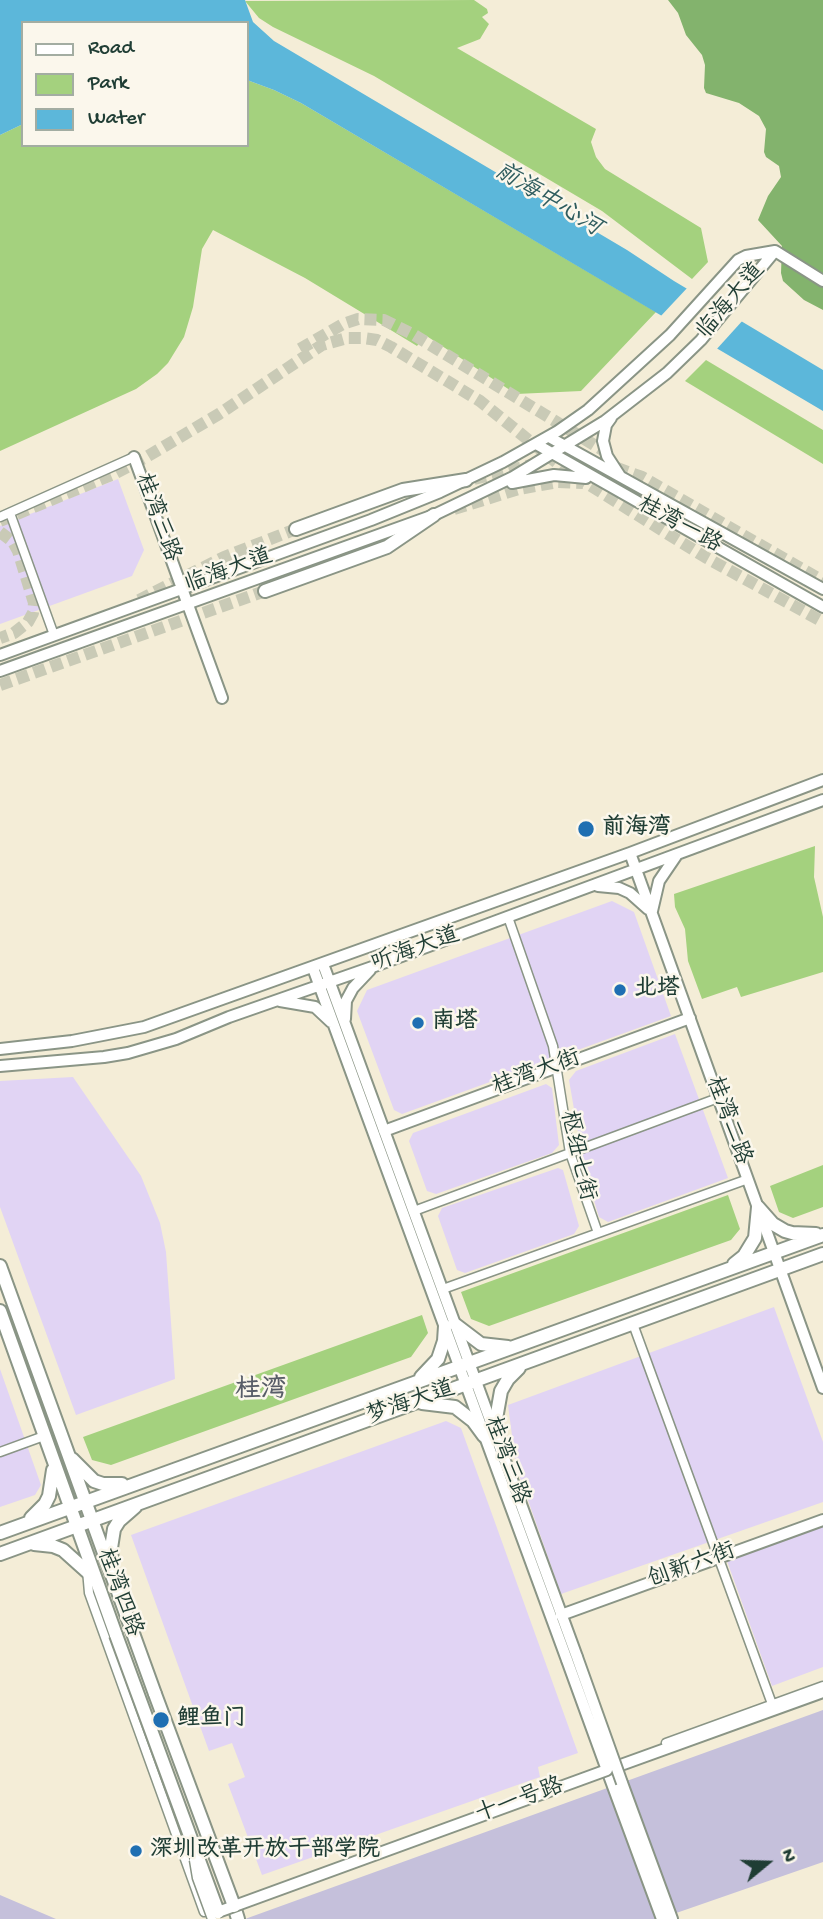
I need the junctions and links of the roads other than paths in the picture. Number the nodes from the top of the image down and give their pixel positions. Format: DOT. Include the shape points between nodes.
graph roads {
  1 [pos="775,251"];
  2 [pos="823,281"];
  3 [pos="614,415"];
  4 [pos="549,437"];
  5 [pos="536,444"];
  6 [pos="565,447"];
  7 [pos="552,454"];
  8 [pos="134,457"];
  9 [pos="622,478"];
  10 [pos="594,479"];
  11 [pos="466,480"];
  12 [pos="492,488"];
  13 [pos="10,513"];
  14 [pos="434,515"];
  15 [pos="0,517"];
  16 [pos="296,529"];
  17 [pos="182,588"];
  18 [pos="823,589"];
  19 [pos="265,591"];
  20 [pos="187,603"];
  21 [pos="823,607"];
  22 [pos="54,635"];
  23 [pos="0,655"];
  24 [pos="0,671"];
  25 [pos="222,698"];
  26 [pos="823,780"];
  27 [pos="823,800"];
  28 [pos="630,853"];
  29 [pos="678,854"];
  30 [pos="636,870"];
  31 [pos="589,887"];
  32 [pos="652,914"];
  33 [pos="508,917"];
  34 [pos="318,966"];
  35 [pos="375,966"];
  36 [pos="325,983"];
  37 [pos="274,1001"];
  38 [pos="690,1018"];
  39 [pos="341,1029"];
  40 [pos="0,1049"];
  41 [pos="0,1066"];
  42 [pos="558,1067"];
  43 [pos="718,1098"];
  44 [pos="384,1131"];
  45 [pos="570,1153"];
  46 [pos="748,1179"];
  47 [pos="758,1207"];
  48 [pos="414,1211"];
  49 [pos="597,1233"];
  50 [pos="823,1234"];
  51 [pos="775,1252"];
  52 [pos="823,1254"];
  53 [pos="0,1266"];
  54 [pos="781,1269"];
  55 [pos="725,1270"];
  56 [pos="443,1289"];
  57 [pos="0,1311"];
  58 [pos="633,1324"];
  59 [pos="450,1326"];
  60 [pos="519,1346"];
  61 [pos="525,1363"];
  62 [pos="464,1365"];
  63 [pos="471,1383"];
  64 [pos="409,1385"];
  65 [pos="823,1388"];
  66 [pos="415,1403"];
  67 [pos="489,1433"];
  68 [pos="44,1436"];
  69 [pos="0,1452"];
  70 [pos="68,1454"];
  71 [pos="53,1460"];
  72 [pos="132,1484"];
  73 [pos="145,1500"];
  74 [pos="85,1502"];
  75 [pos="70,1507"];
  76 [pos="91,1520"];
  77 [pos="823,1520"];
  78 [pos="22,1525"];
  79 [pos="76,1525"];
  80 [pos="0,1533"];
  81 [pos="28,1543"];
  82 [pos="0,1554"];
  83 [pos="718,1558"];
  84 [pos="88,1565"];
  85 [pos="113,1578"];
  86 [pos="561,1615"];
  87 [pos="572,1659"];
  88 [pos="823,1686"];
  89 [pos="823,1692"];
  90 [pos="772,1704"];
  91 [pos="612,1769"];
  92 [pos="236,1913"];
  93 [pos="215,1916"];
  94 [pos="666,1918"];
  1 -- 2 [label="main road"];
  1 -- 3 [label="main road, 临海大道" via="701,341"];
  1 -- 4 [label="main road, 临海大道" via="746,256 726,272 629,374"];
  3 -- 6 [label="main road, 临海大道"];
  3 -- 9 [label="main road" via="603,441"];
  4 -- 5 [label="main road, 临海大道"];
  4 -- 6 [label="main road, 桂湾一路"];
  5 -- 7 [label="main road, 桂湾一路"];
  5 -- 11 [label="main road, 临海大道"];
  6 -- 7 [label="main road, 临海大道"];
  6 -- 9 [label="main road, 桂湾一路"];
  7 -- 10 [label="main road, 桂湾一路"];
  7 -- 12 [label="main road, 临海大道"];
  8 -- 13 [label="street"];
  8 -- 17 [label="main road, 桂湾三路"];
  9 -- 18 [label="main road, 桂湾一路"];
  10 -- 12 [label="main road" via="554,475"];
  10 -- 21 [label="main road, 桂湾一路"];
  11 -- 16 [label="main road" via="402,491"];
  11 -- 17 [label="main road, 临海大道" via="372,520"];
  12 -- 14 [label="main road, 临海大道"];
  13 -- 15 [label="street"];
  13 -- 22 [label="street"];
  14 -- 19 [label="main road" via="387,547"];
  14 -- 20 [label="main road, 临海大道"];
  17 -- 20 [label="main road, 桂湾三路"];
  17 -- 22 [label="main road, 临海大道"];
  20 -- 24 [label="main road, 临海大道"];
  20 -- 25 [label="main road, 桂湾三路"];
  22 -- 23 [label="main road, 临海大道"];
  26 -- 28 [label="main road, 听海大道"];
  27 -- 29 [label="main road, 听海大道"];
  28 -- 30 [label="main road, 桂湾二路"];
  28 -- 34 [label="main road, 听海大道"];
  29 -- 30 [label="main road, 听海大道"];
  29 -- 32 [label="main road" via="659,881"];
  30 -- 31 [label="main road, 听海大道"];
  30 -- 32 [label="main road, 桂湾二路"];
  31 -- 32 [label="main road" via="619,888"];
  31 -- 33 [label="main road, 听海大道"];
  32 -- 38 [label="main road, 桂湾二路"];
  33 -- 35 [label="main road, 听海大道"];
  33 -- 42 [label="street, 枢纽七街"];
  34 -- 36 [label="main road, 桂湾三路"];
  34 -- 40 [label="main road, 听海大道" via="144,1027"];
  35 -- 36 [label="main road, 听海大道"];
  35 -- 39 [label="main road" via="360,978 346,1000"];
  36 -- 37 [label="main road, 听海大道"];
  36 -- 39 [label="main road, 桂湾三路"];
  37 -- 39 [label="main road" via="315,1007"];
  37 -- 41 [label="main road, 听海大道" via="128,1053"];
  38 -- 42 [label="main road, 桂湾大街"];
  38 -- 43 [label="main road, 桂湾二路"];
  39 -- 44 [label="main road, 桂湾三路"];
  39 -- 59 [label="main road, 桂湾三路"];
  42 -- 44 [label="main road, 桂湾大街"];
  42 -- 45 [label="street, 枢纽七街"];
  43 -- 45 [label="street"];
  43 -- 46 [label="main road, 桂湾二路"];
  44 -- 48 [label="main road, 桂湾三路"];
  45 -- 48 [label="street"];
  45 -- 49 [label="street, 枢纽七街"];
  46 -- 47 [label="main road, 桂湾二路"];
  46 -- 49 [label="street"];
  47 -- 50 [label="main road" via="785,1231"];
  47 -- 51 [label="main road, 桂湾二路"];
  47 -- 55 [label="main road" via="751,1247"];
  48 -- 56 [label="main road, 桂湾三路"];
  49 -- 56 [label="street"];
  50 -- 51 [label="main road, 梦海大道"];
  51 -- 54 [label="main road, 桂湾二路"];
  51 -- 55 [label="main road, 梦海大道"];
  52 -- 54 [label="main road, 梦海大道"];
  53 -- 70 [label="main road, 桂湾四路"];
  54 -- 58 [label="main road, 梦海大道"];
  54 -- 65 [label="main road, 桂湾二路"];
  55 -- 60 [label="main road, 梦海大道"];
  56 -- 59 [label="main road, 桂湾三路"];
  57 -- 68 [label="main road, 桂湾四路"];
  58 -- 61 [label="main road, 梦海大道"];
  58 -- 83 [label="street"];
  59 -- 60 [label="main road" via="481,1344"];
  59 -- 62 [label="main road, 桂湾三路"];
  59 -- 64 [label="main road" via="438,1359"];
  60 -- 62 [label="main road, 梦海大道"];
  61 -- 63 [label="main road, 梦海大道"];
  61 -- 67 [label="main road" via="501,1391"];
  62 -- 63 [label="main road, 桂湾三路"];
  62 -- 64 [label="main road, 梦海大道"];
  63 -- 66 [label="main road, 梦海大道"];
  63 -- 67 [label="main road, 桂湾三路"];
  64 -- 72 [label="main road, 梦海大道"];
  66 -- 67 [label="main road" via="455,1407"];
  66 -- 73 [label="main road, 梦海大道"];
  67 -- 86 [label="main road, 桂湾三路"];
  67 -- 87 [label="main road, 桂湾三路"];
  68 -- 69 [label="street"];
  68 -- 71 [label="main road, 桂湾四路"];
  70 -- 72 [label="main road" via="94,1480"];
  70 -- 74 [label="main road, 桂湾四路"];
  71 -- 75 [label="main road, 桂湾四路"];
  71 -- 78 [label="main road" via="49,1496"];
  72 -- 74 [label="main road, 梦海大道"];
  73 -- 76 [label="main road, 梦海大道"];
  73 -- 85 [label="main road" via="114,1529"];
  74 -- 75 [label="main road, 梦海大道"];
  74 -- 76 [label="main road, 桂湾四路"];
  75 -- 78 [label="main road, 梦海大道"];
  75 -- 79 [label="main road, 桂湾四路"];
  76 -- 79 [label="main road, 梦海大道"];
  76 -- 85 [label="main road, 桂湾四路"];
  77 -- 83 [label="main road, 创新六街"];
  78 -- 80 [label="main road, 梦海大道"];
  79 -- 81 [label="main road, 梦海大道"];
  79 -- 84 [label="main road, 桂湾四路"];
  81 -- 82 [label="main road, 梦海大道"];
  81 -- 84 [label="main road" via="59,1548"];
  83 -- 86 [label="main road, 创新六街"];
  83 -- 90 [label="street"];
  84 -- 90 [label="street" via="89,1593 205,1912"];
  84 -- 93 [label="main road, 桂湾四路, bridge" via="189,1833"];
  85 -- 92 [label="main road, 桂湾四路, bridge"];
  86 -- 87 [label="main road, 桂湾三路"];
  87 -- 91 [label="main road, 桂湾三路, bridge"];
  88 -- 90 [label="street"];
  89 -- 91 [label="main road, 十一号路"];
  91 -- 92 [label="main road, 十一号路, bridge"];
  91 -- 94 [label="main road, 桂湾三路"];
  92 -- 93 [label="main road, 十一号路, bridge"];
}
